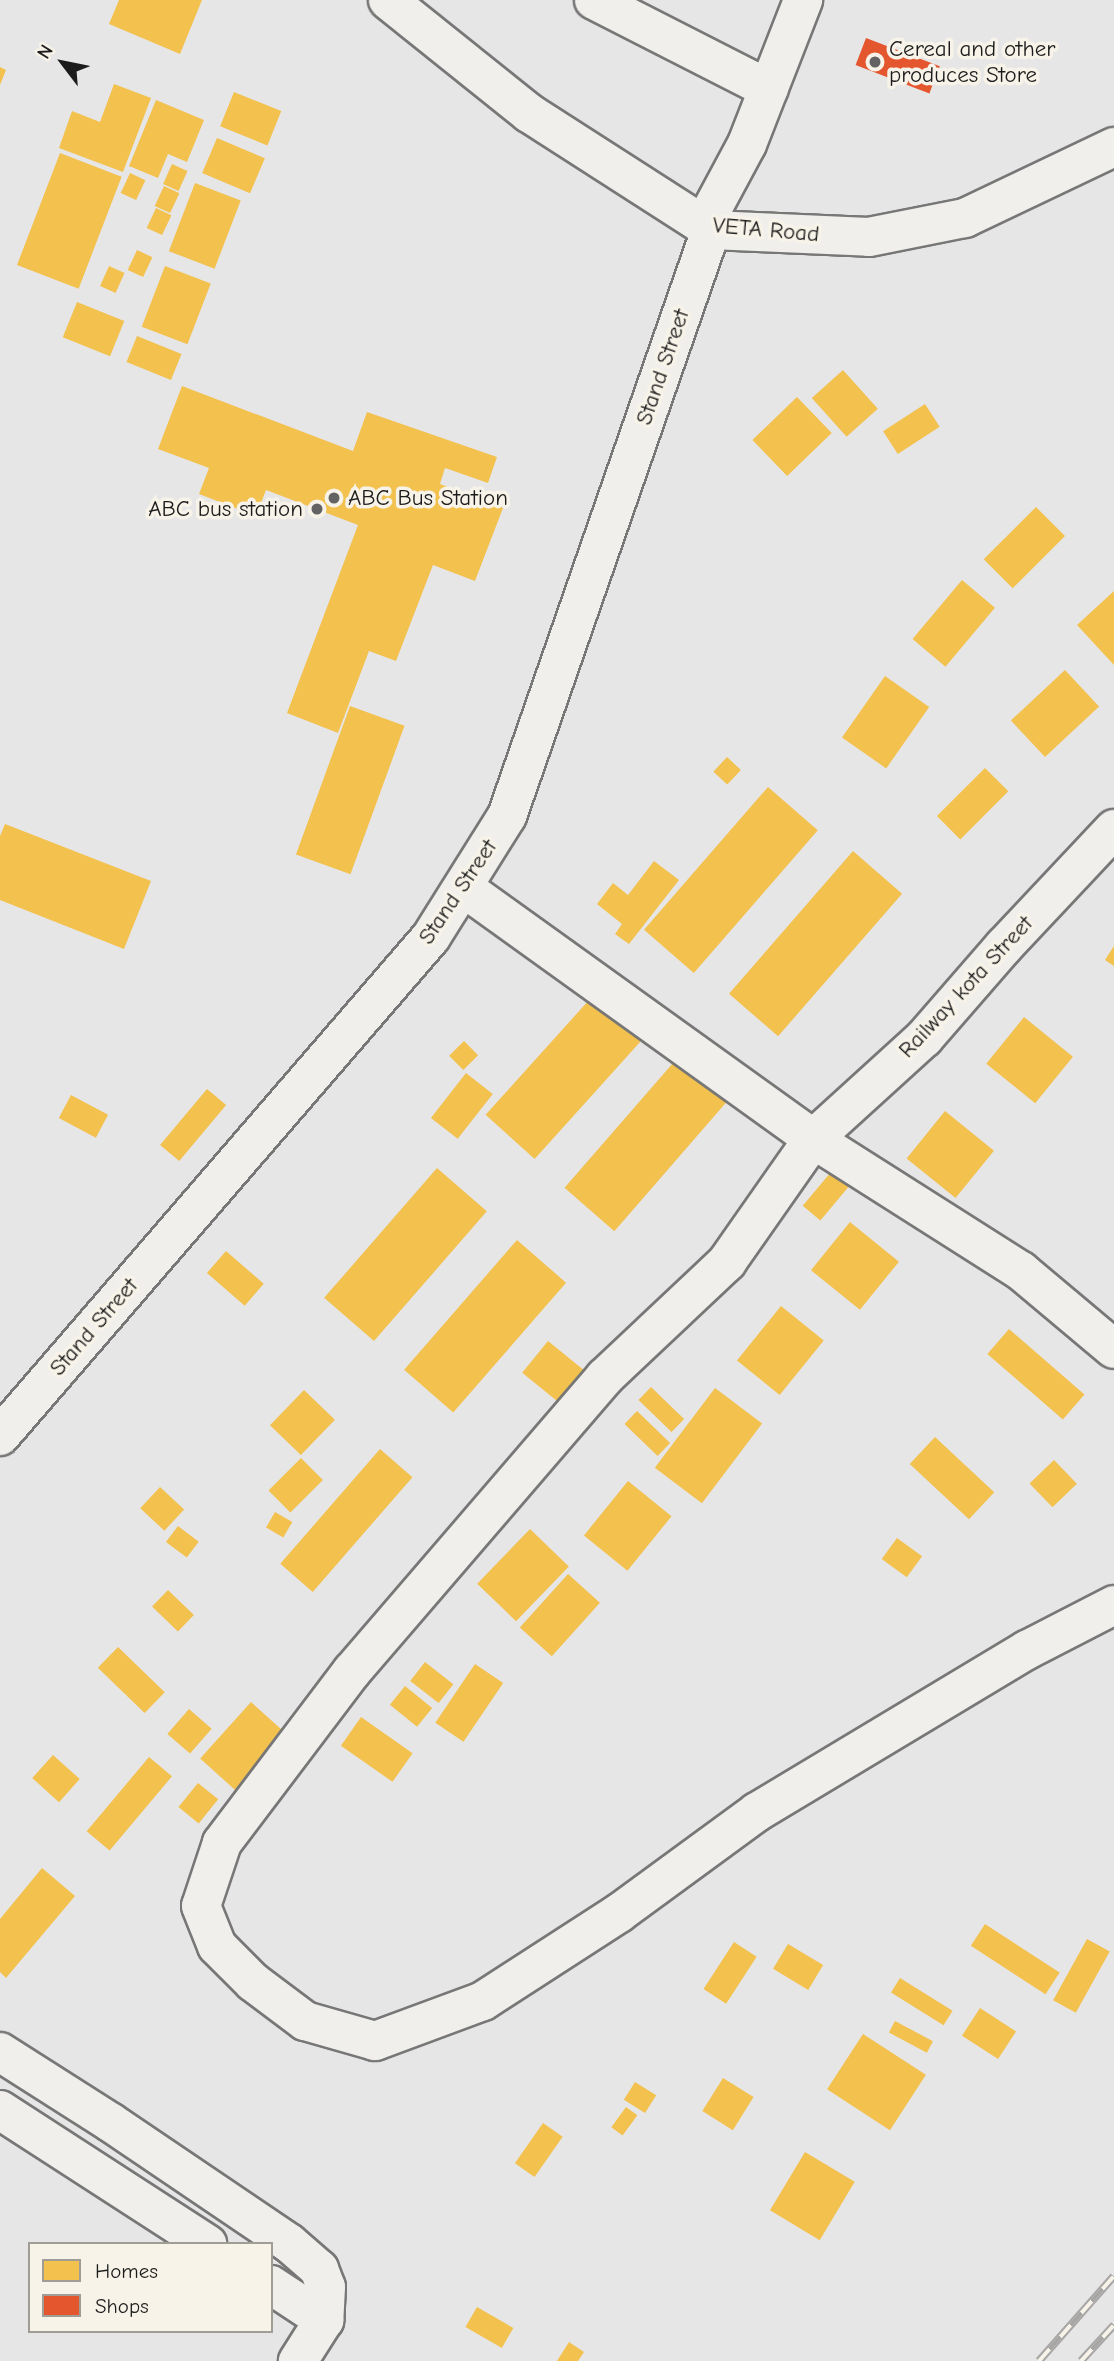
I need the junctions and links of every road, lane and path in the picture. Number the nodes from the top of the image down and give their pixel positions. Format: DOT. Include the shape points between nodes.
graph roads {
  1 [pos="388,0"];
  2 [pos="594,0"];
  3 [pos="803,0"];
  4 [pos="769,89"];
  5 [pos="1109,156"];
  6 [pos="707,228"];
  7 [pos="1114,829"];
  8 [pos="464,888"];
  9 [pos="813,1139"];
  10 [pos="1114,1349"];
  11 [pos="0,1436"];
  12 [pos="1114,1605"];
  13 [pos="0,2052"];
  14 [pos="0,2110"];
  15 [pos="204,2242"];
  16 [pos="273,2286"];
  17 [pos="324,2320"];
  18 [pos="298,2361"];
  1 -- 6 [label="street, VETA Road" via="529,113"];
  2 -- 4 [label="street"];
  3 -- 4 [label="street, Stand Street"];
  4 -- 6 [label="street, Stand Street"];
  5 -- 6 [label="street, VETA Road" via="965,218 869,237"];
  6 -- 8 [label="street, Stand Street" via="507,817"];
  7 -- 9 [label="street, Railway kota Street" via="924,1038"];
  8 -- 9 [label="street"];
  8 -- 11 [label="street, Stand Street" via="431,937"];
  9 -- 10 [label="street" via="1020,1271"];
  9 -- 12 [label="street, Railway kota Street" via="727,1262 604,1377 352,1671 222,1843 201,1906 217,1946 253,1982 305,2021 375,2041 483,2001 619,1913 757,1812 1027,1650"];
  13 -- 17 [label="street" via="289,2243 319,2269 326,2287"];
  14 -- 15 [label="street"];
  16 -- 17 [label="street"];
  17 -- 18 [label="street"];
}
